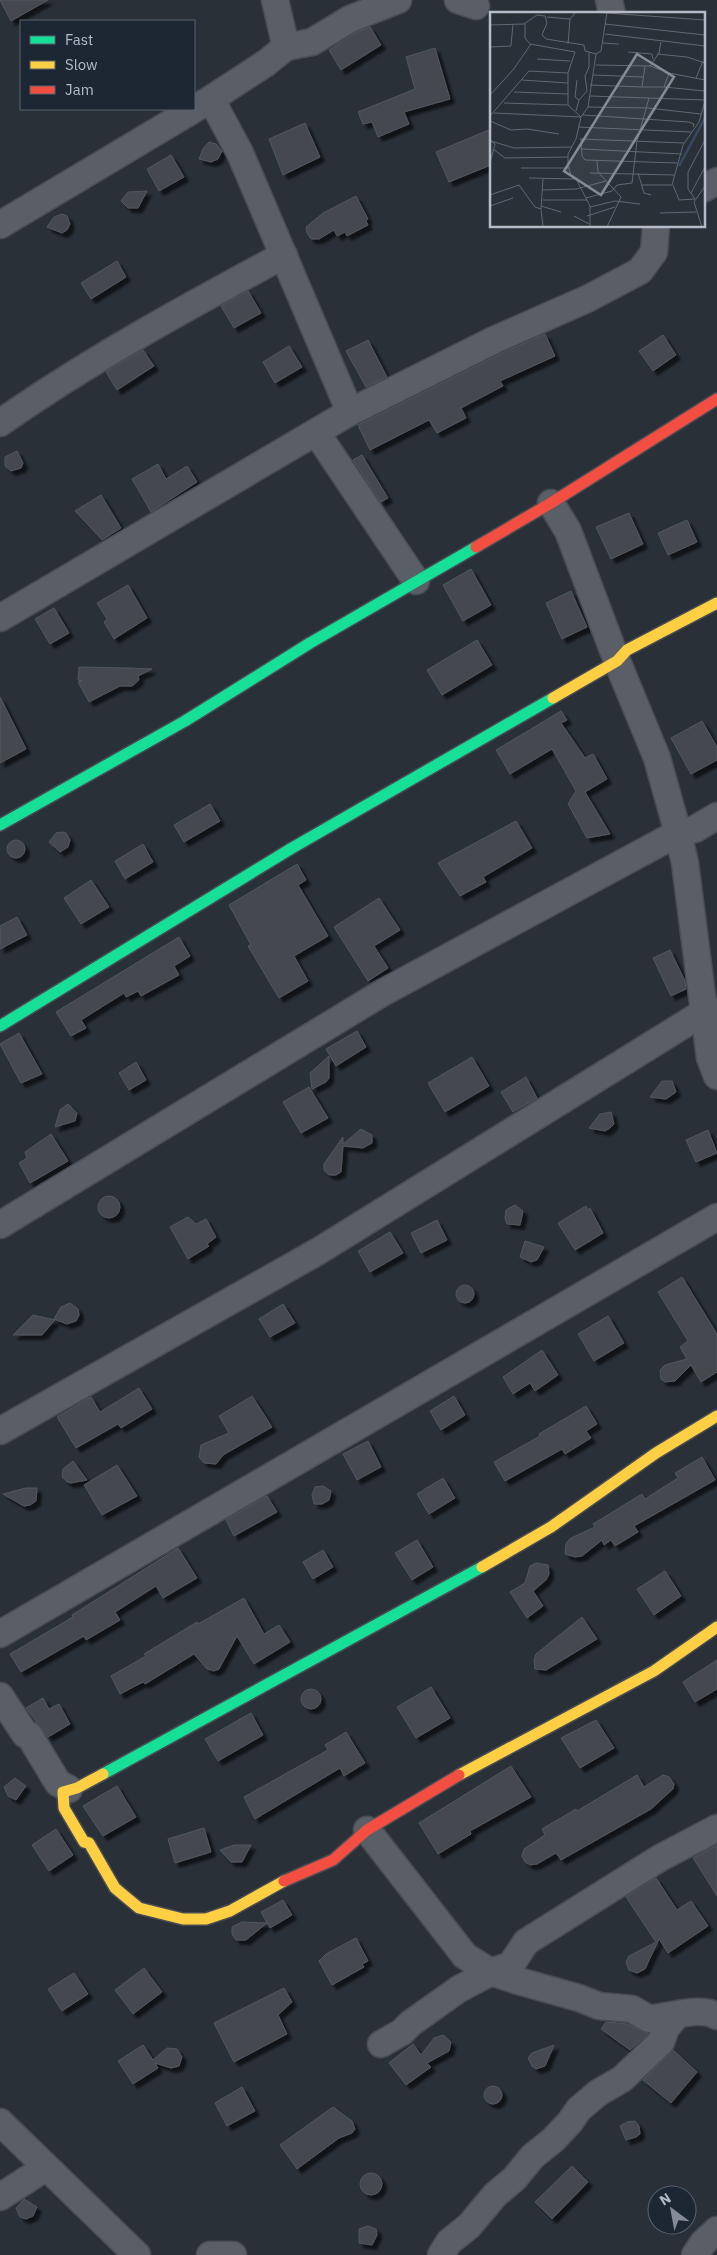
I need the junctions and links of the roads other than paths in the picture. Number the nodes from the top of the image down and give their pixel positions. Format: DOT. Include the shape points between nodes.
graph roads {
  1 [pos="275,0"];
  2 [pos="398,0"];
  3 [pos="286,46"];
  4 [pos="211,99"];
  5 [pos="195,109"];
  6 [pos="193,110"];
  7 [pos="717,181"];
  8 [pos="704,188"];
  9 [pos="0,225"];
  10 [pos="656,228"];
  11 [pos="284,255"];
  12 [pos="717,399"];
  13 [pos="350,412"];
  14 [pos="0,423"];
  15 [pos="316,432"];
  16 [pos="551,503"];
  17 [pos="416,581"];
  18 [pos="717,603"];
  19 [pos="0,618"];
  20 [pos="617,660"];
  21 [pos="717,816"];
  22 [pos="0,825"];
  23 [pos="678,833"];
  24 [pos="711,1011"];
  25 [pos="0,1026"];
  26 [pos="717,1076"];
  27 [pos="717,1218"];
  28 [pos="0,1225"];
  29 [pos="717,1416"];
  30 [pos="0,1431"];
  31 [pos="717,1627"];
  32 [pos="0,1634"];
  33 [pos="0,1696"];
  34 [pos="69,1789"];
  35 [pos="717,1828"];
  36 [pos="367,1830"];
  37 [pos="491,1972"];
  38 [pos="677,2016"];
  39 [pos="717,2016"];
  40 [pos="380,2044"];
  41 [pos="0,2122"];
  42 [pos="45,2168"];
  43 [pos="0,2197"];
  44 [pos="717,2230"];
  45 [pos="137,2255"];
  46 [pos="440,2255"];
  47 [pos="695,2255"];
  1 -- 3 [label="street"];
  2 -- 3 [label="street" via="350,19 312,42"];
  3 -- 4 [label="street"];
  4 -- 5 [label="street"];
  4 -- 11 [label="street" via="240,153"];
  6 -- 9 [label="street"];
  7 -- 8 [label="street"];
  10 -- 13 [label="street" via="654,252 640,271"];
  11 -- 13 [label="street"];
  11 -- 14 [label="street" via="121,346"];
  12 -- 16 [label="street"];
  13 -- 15 [label="street"];
  15 -- 17 [label="street"];
  15 -- 19 [label="street"];
  16 -- 17 [label="street"];
  16 -- 20 [label="street" via="568,531"];
  17 -- 22 [label="street" via="185,722"];
  18 -- 20 [label="street" via="627,650"];
  20 -- 23 [label="street" via="656,758"];
  20 -- 25 [label="street" via="292,848"];
  21 -- 23 [label="street" via="695,829"];
  23 -- 24 [label="street"];
  23 -- 28 [label="street" via="382,993"];
  24 -- 26 [label="street" via="710,1058"];
  24 -- 30 [label="street" via="317,1252"];
  27 -- 32 [label="street"];
  29 -- 34 [label="street" via="656,1453 551,1527 481,1568 77,1788"];
  31 -- 36 [label="street" via="654,1671 443,1784"];
  33 -- 34 [label="street" via="58,1783"];
  34 -- 36 [label="street" via="63,1792 64,1808 115,1888 139,1908 183,1920 206,1919 230,1911 281,1882 333,1860"];
  35 -- 37 [label="street" via="660,1858 526,1942 512,1965"];
  36 -- 37 [label="street" via="465,1956"];
  37 -- 38 [label="street" via="599,2006 632,2009 649,2020"];
  37 -- 40 [label="street" via="459,1989 402,2032"];
  38 -- 39 [label="street" via="690,2012 711,2012"];
  38 -- 46 [label="street" via="666,2028 661,2042 622,2079 579,2109 553,2140 495,2194"];
  41 -- 42 [label="street"];
  42 -- 43 [label="street"];
  42 -- 45 [label="street"];
  44 -- 47 [label="street"];
}
